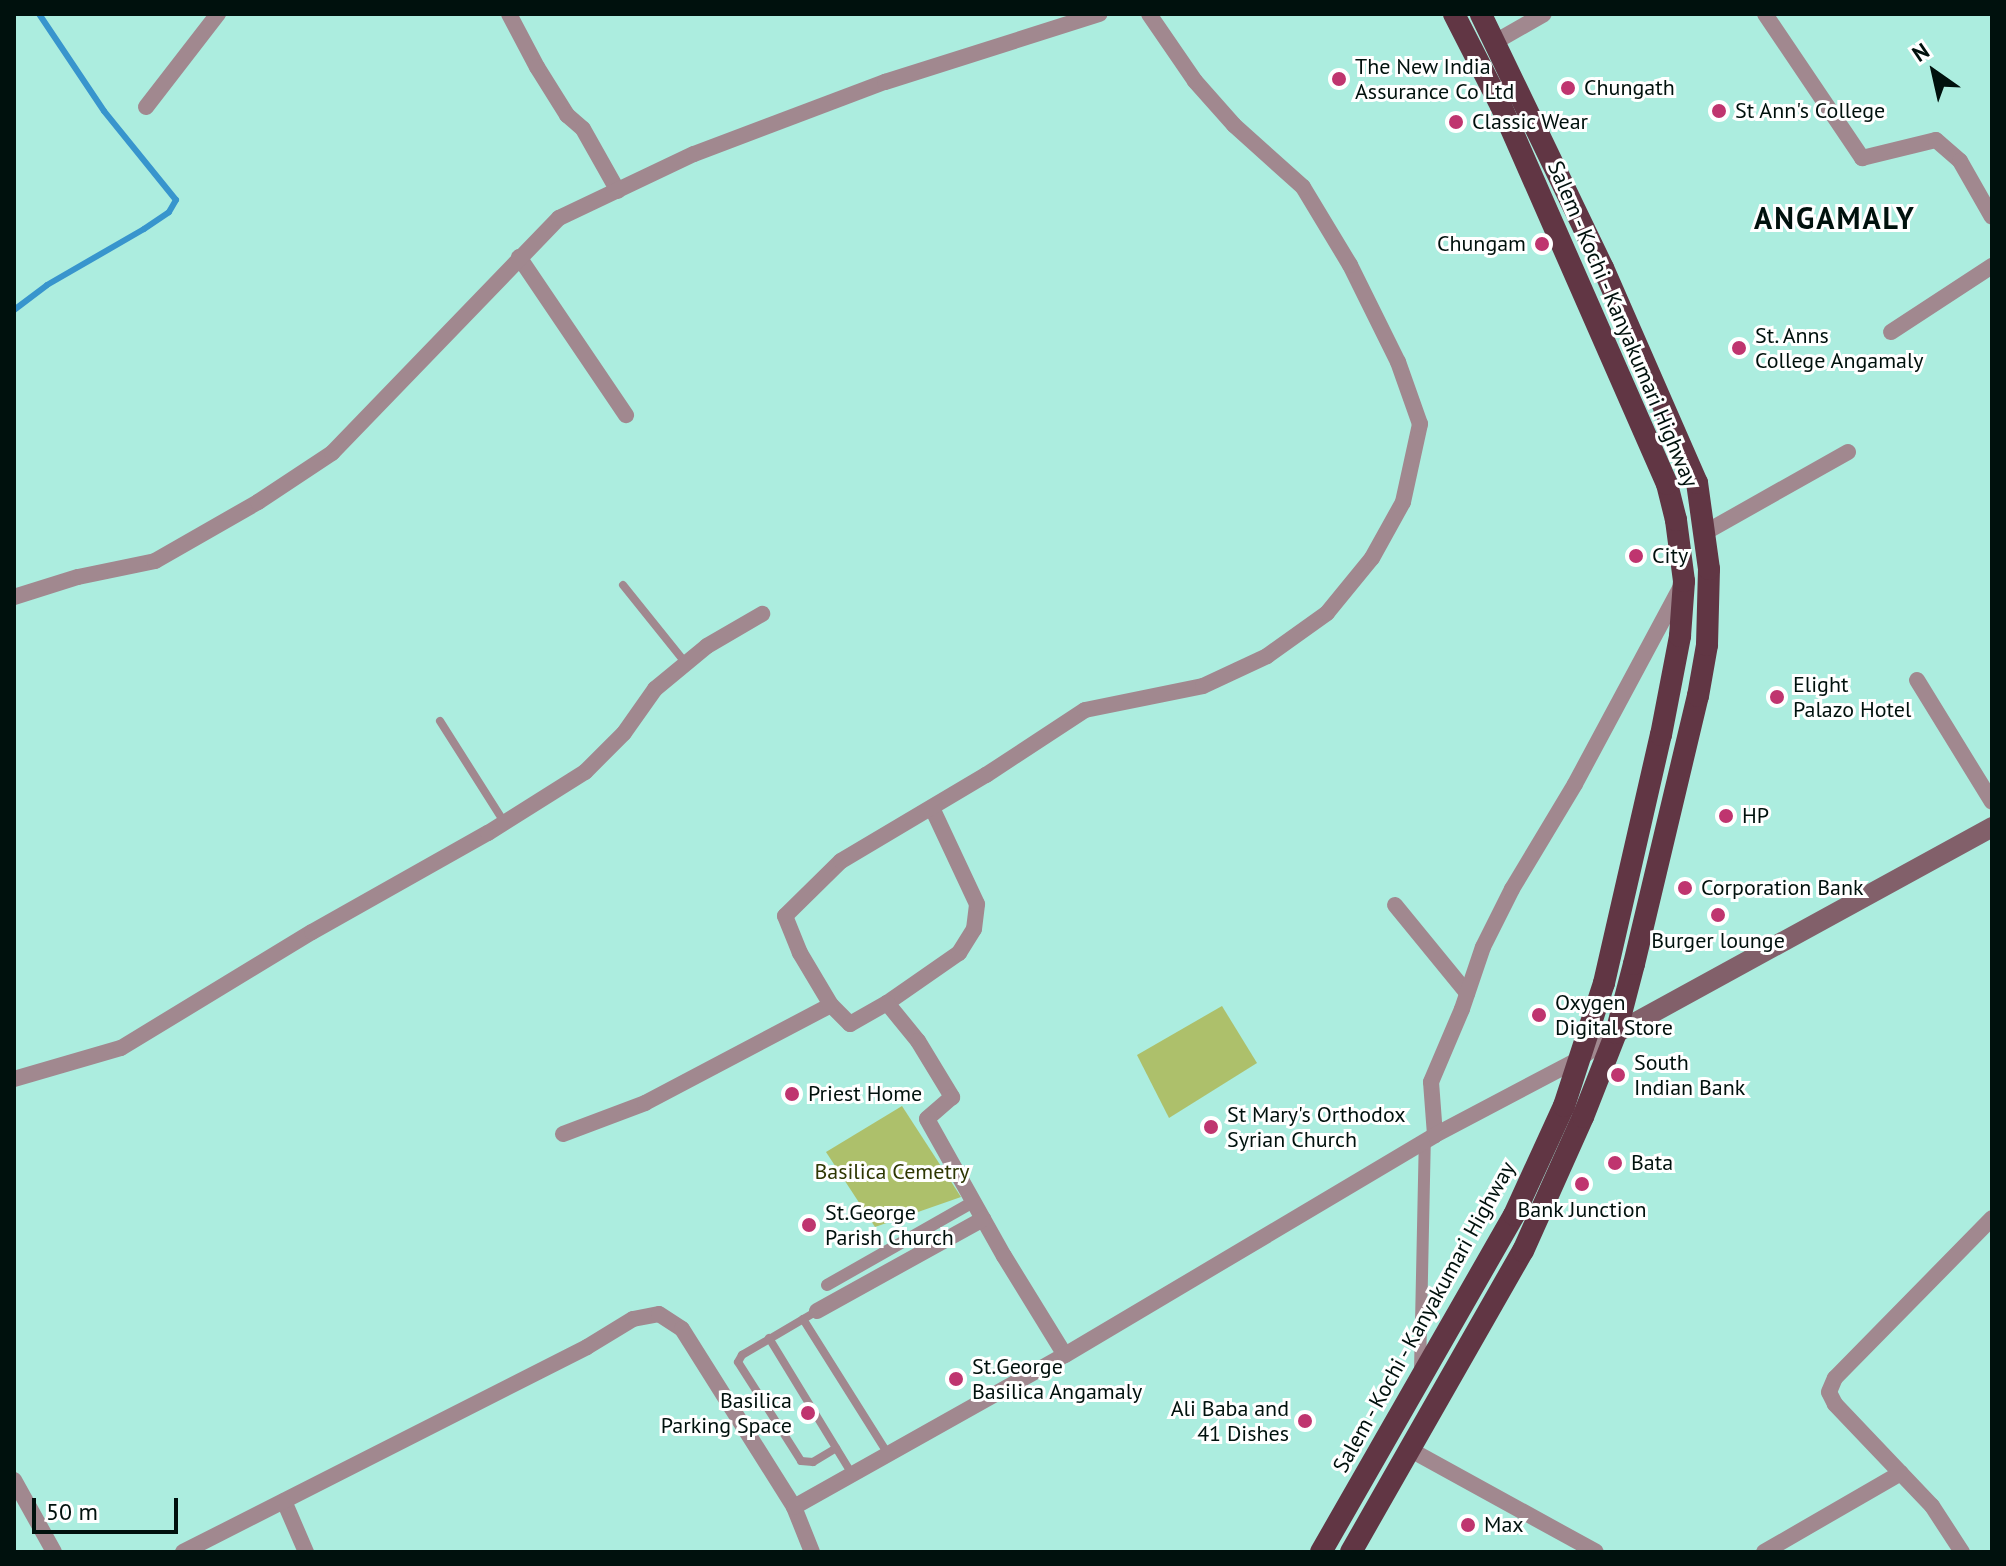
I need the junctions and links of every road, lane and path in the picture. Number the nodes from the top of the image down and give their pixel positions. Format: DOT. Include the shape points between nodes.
graph roads {
  1 [pos="218,14"];
  2 [pos="509,14"];
  3 [pos="1100,14"];
  4 [pos="1149,14"];
  5 [pos="1454,14"];
  6 [pos="1481,14"];
  7 [pos="1544,14"];
  8 [pos="1765,14"];
  9 [pos="1495,42"];
  10 [pos="146,107"];
  11 [pos="618,191"];
  12 [pos="1992,217"];
  13 [pos="519,257"];
  14 [pos="1992,266"];
  15 [pos="1891,332"];
  16 [pos="626,415"];
  17 [pos="1848,452"];
  18 [pos="1706,532"];
  19 [pos="1684,581"];
  20 [pos="623,585"];
  21 [pos="14,597"];
  22 [pos="762,614"];
  23 [pos="685,662"];
  24 [pos="1917,680"];
  25 [pos="440,721"];
  26 [pos="1992,802"];
  27 [pos="932,808"];
  28 [pos="505,823"];
  29 [pos="1992,827"];
  30 [pos="1395,905"];
  31 [pos="1467,993"];
  32 [pos="887,1003"];
  33 [pos="831,1005"];
  34 [pos="1616,1033"];
  35 [pos="1579,1059"];
  36 [pos="14,1079"];
  37 [pos="563,1134"];
  38 [pos="1430,1138"];
  39 [pos="973,1202"];
  40 [pos="1992,1218"];
  41 [pos="983,1219"];
  42 [pos="827,1285"];
  43 [pos="810,1315"];
  44 [pos="769,1338"];
  45 [pos="1065,1355"];
  46 [pos="1420,1382"];
  47 [pos="836,1448"];
  48 [pos="1409,1449"];
  49 [pos="888,1455"];
  50 [pos="1901,1473"];
  51 [pos="853,1474"];
  52 [pos="14,1480"];
  53 [pos="284,1501"];
  54 [pos="794,1507"];
  55 [pos="54,1552"];
  56 [pos="183,1552"];
  57 [pos="306,1552"];
  58 [pos="812,1552"];
  59 [pos="1321,1552"];
  60 [pos="1351,1552"];
  61 [pos="1596,1552"];
  62 [pos="1764,1552"];
  63 [pos="1962,1552"];
  1 -- 10 [label="street"];
  2 -- 11 [label="street"];
  3 -- 11 [label="street" via="885,82 694,154"];
  4 -- 27 [label="street" via="1195,81 1234,125 1303,187 1350,265 1398,362 1420,424 1403,502 1372,558 1327,613 1267,656 1203,686 1085,710"];
  5 -- 19 [label="highway, Salem - Kochi - Kanyakumari Highway" via="1507,120 1667,484"];
  6 -- 9 [label="highway, Salem - Kochi - Kanyakumari Highway"];
  7 -- 9 [label="street"];
  8 -- 12 [label="street" via="1862,158 1936,140 1960,161"];
  9 -- 18 [label="highway, Salem - Kochi - Kanyakumari Highway" via="1603,268 1697,483"];
  11 -- 13 [label="street" via="559,218"];
  13 -- 16 [label="street"];
  13 -- 21 [label="street" via="332,453 155,561"];
  14 -- 15 [label="street"];
  17 -- 18 [label="street"];
  18 -- 34 [label="highway, Salem - Kochi - Kanyakumari Highway" via="1709,609 1698,696"];
  19 -- 31 [label="street" via="1512,889"];
  19 -- 35 [label="highway, Salem - Kochi - Kanyakumari Highway" via="1680,636 1661,735 1604,983"];
  20 -- 23 [label="lane"];
  22 -- 23 [label="street"];
  23 -- 28 [label="street" via="655,689 624,733 585,772"];
  24 -- 26 [label="street"];
  25 -- 28 [label="lane"];
  27 -- 32 [label="street" via="977,904 974,929 959,953"];
  27 -- 33 [label="street" via="841,861 785,916"];
  28 -- 36 [label="street" via="121,1048"];
  29 -- 34 [label="main road"];
  30 -- 31 [label="street"];
  31 -- 38 [label="street" via="1431,1082"];
  32 -- 33 [label="street" via="850,1024"];
  32 -- 39 [label="street" via="952,1097 927,1119"];
  33 -- 37 [label="street" via="645,1103"];
  34 -- 35 [label="street"];
  34 -- 48 [label="highway, Salem - Kochi - Kanyakumari Highway" via="1523,1251"];
  35 -- 38 [label="street"];
  35 -- 46 [label="highway, Salem - Kochi - Kanyakumari Highway" via="1564,1106 1514,1215"];
  38 -- 45 [label="street"];
  38 -- 46 [label="street"];
  39 -- 41 [label="street"];
  39 -- 42 [label="street"];
  40 -- 50 [label="street" via="1835,1378 1829,1392"];
  41 -- 43 [label="street"];
  41 -- 45 [label="street"];
  43 -- 44 [label="lane"];
  43 -- 49 [label="lane"];
  44 -- 47 [label="lane"];
  44 -- 47 [label="lane" via="738,1362 801,1461 813,1462"];
  45 -- 49 [label="street"];
  46 -- 59 [label="highway, Salem - Kochi - Kanyakumari Highway"];
  47 -- 51 [label="lane"];
  48 -- 60 [label="highway, Salem - Kochi - Kanyakumari Highway"];
  48 -- 61 [label="street"];
  49 -- 51 [label="street"];
  50 -- 62 [label="street"];
  50 -- 63 [label="street" via="1932,1506"];
  51 -- 54 [label="street"];
  52 -- 55 [label="street"];
  53 -- 54 [label="street" via="633,1319 659,1314 682,1329"];
  53 -- 56 [label="street"];
  53 -- 57 [label="street"];
  54 -- 58 [label="street"];
}
